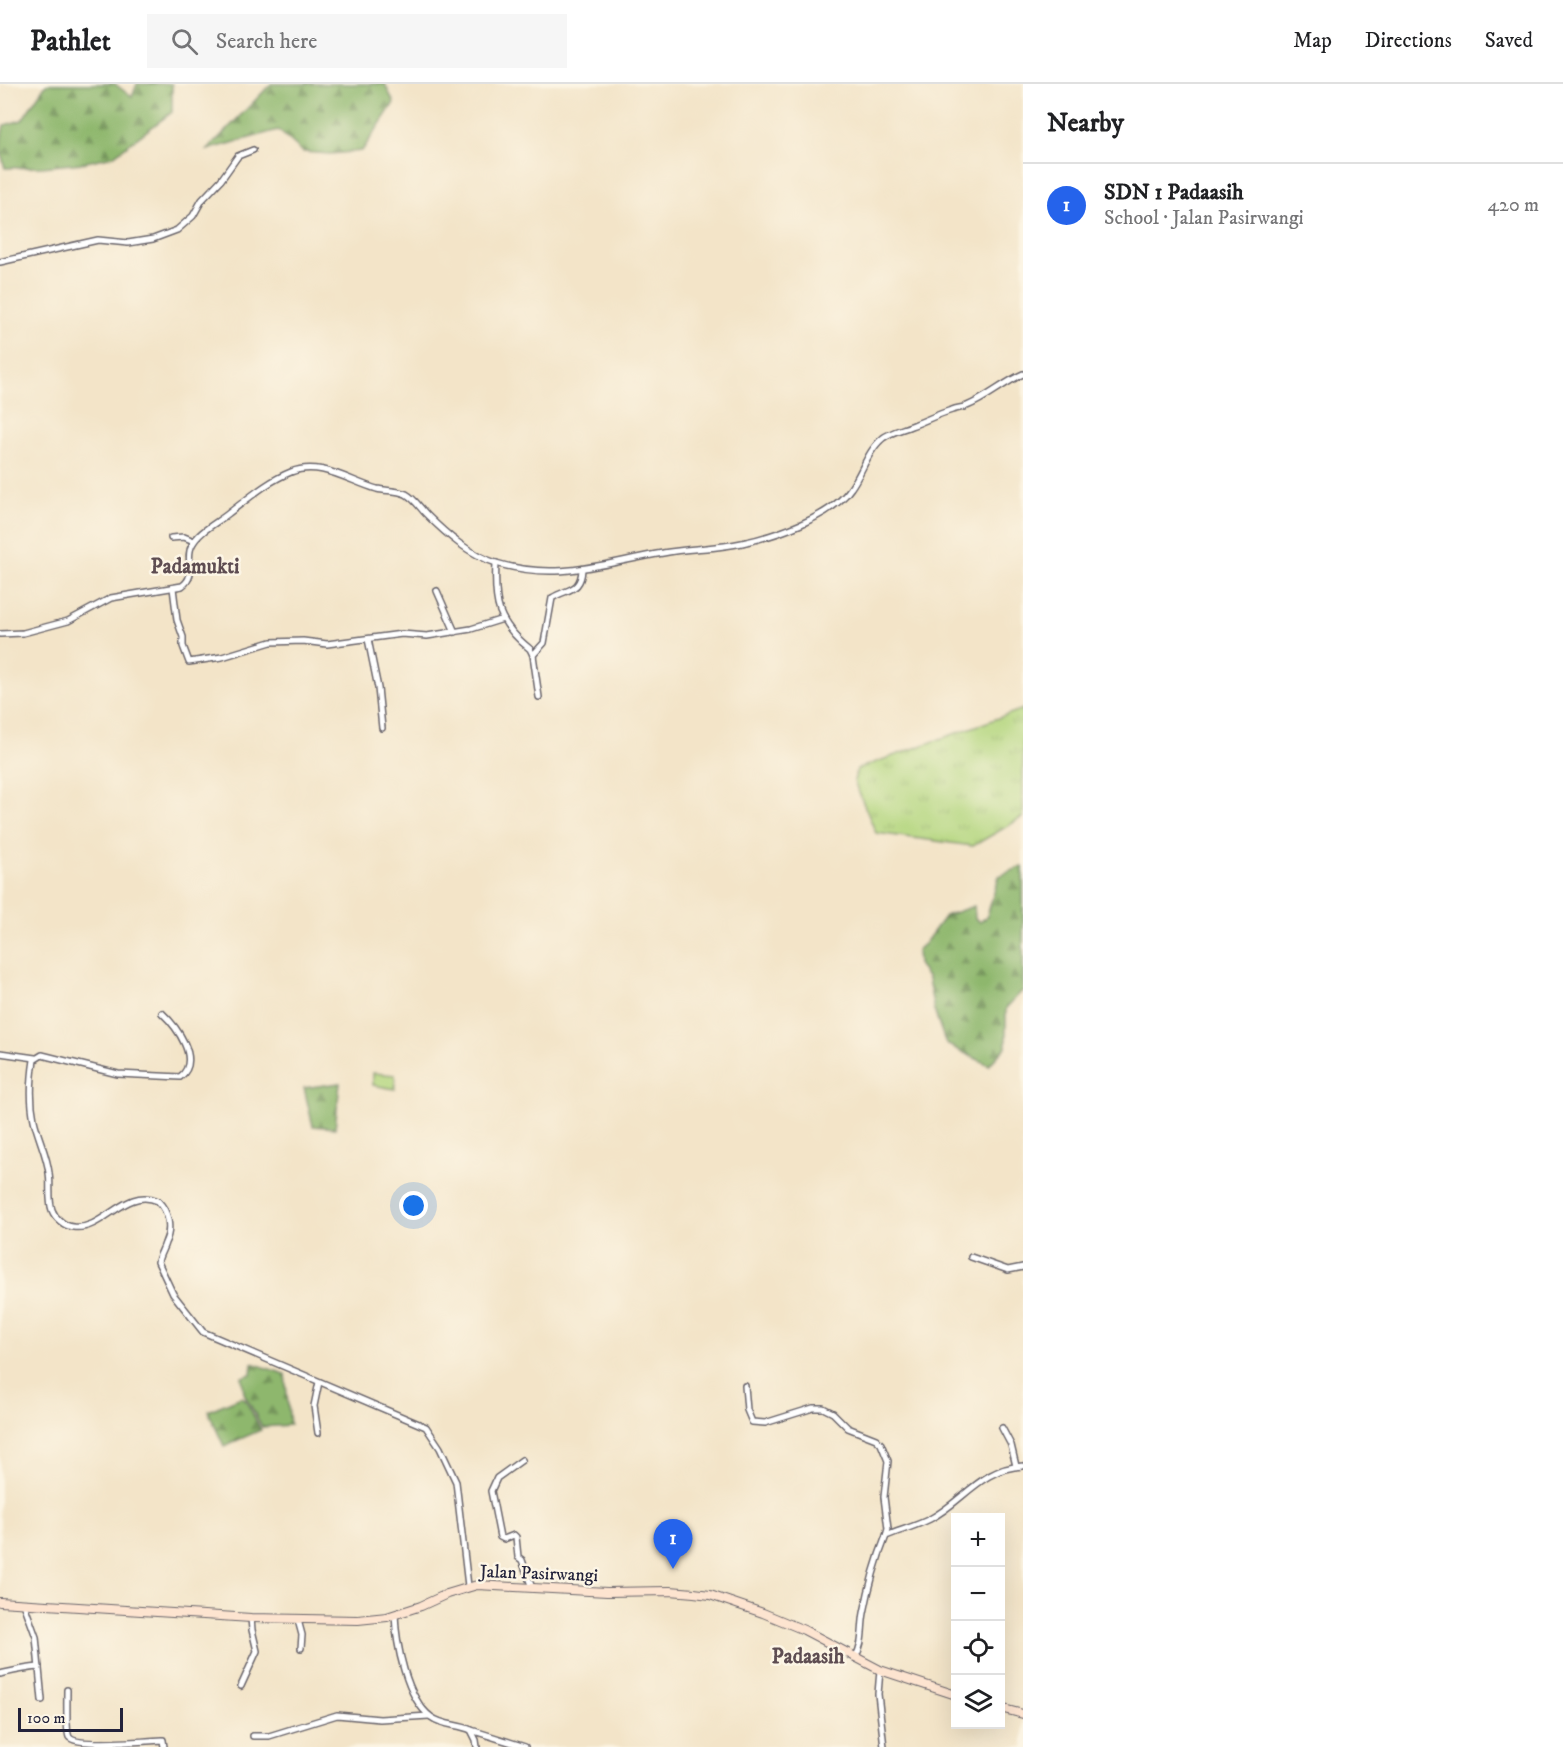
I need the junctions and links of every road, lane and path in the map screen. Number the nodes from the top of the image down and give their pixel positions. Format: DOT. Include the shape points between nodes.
graph roads {
  1 [pos="252,150"];
  2 [pos="0,262"];
  3 [pos="1023,374"];
  4 [pos="171,538"];
  5 [pos="194,541"];
  6 [pos="496,563"];
  7 [pos="582,569"];
  8 [pos="173,588"];
  9 [pos="437,591"];
  10 [pos="503,619"];
  11 [pos="455,632"];
  12 [pos="0,634"];
  13 [pos="368,639"];
  14 [pos="533,655"];
  15 [pos="538,697"];
  16 [pos="382,728"];
  17 [pos="162,1013"];
  18 [pos="0,1053"];
  19 [pos="35,1058"];
  20 [pos="971,1257"];
  21 [pos="1023,1267"];
  22 [pos="318,1382"];
  23 [pos="745,1386"];
  24 [pos="1002,1428"];
  25 [pos="318,1433"];
  26 [pos="522,1460"];
  27 [pos="1016,1466"];
  28 [pos="1023,1466"];
  29 [pos="886,1536"];
  30 [pos="468,1586"];
  31 [pos="532,1588"];
  32 [pos="0,1602"];
  33 [pos="24,1604"];
  34 [pos="395,1614"];
  35 [pos="251,1618"];
  36 [pos="298,1620"];
  37 [pos="301,1648"];
  38 [pos="855,1658"];
  39 [pos="39,1667"];
  40 [pos="880,1670"];
  41 [pos="0,1674"];
  42 [pos="241,1686"];
  43 [pos="67,1690"];
  44 [pos="951,1693"];
  45 [pos="42,1700"];
  46 [pos="1005,1709"];
  47 [pos="1023,1714"];
  48 [pos="429,1716"];
  49 [pos="471,1730"];
  50 [pos="254,1736"];
  51 [pos="164,1747"];
  52 [pos="477,1747"];
  53 [pos="525,1747"];
  54 [pos="884,1747"];
  1 -- 2 [label="street" via="238,156 194,216 177,230 153,239 128,243 98,240"];
  3 -- 7 [label="street" via="967,406 884,438 841,500 801,523 743,543 664,552"];
  4 -- 5 [label="street"];
  5 -- 6 [label="street" via="268,484 307,467 406,495 466,549"];
  5 -- 8 [label="street" via="190,548 189,580"];
  6 -- 7 [label="street" via="565,572"];
  6 -- 10 [label="street" via="496,603"];
  7 -- 14 [label="street" via="581,580 574,589 552,598 544,643"];
  8 -- 12 [label="street" via="111,598 68,621 23,633"];
  8 -- 13 [label="street" via="189,662 272,642 327,644"];
  9 -- 11 [label="street"];
  10 -- 11 [label="street"];
  10 -- 14 [label="street"];
  11 -- 13 [label="street"];
  13 -- 16 [label="street"];
  14 -- 15 [label="street"];
  17 -- 19 [label="street" via="176,1028 189,1060 180,1077 118,1074 46,1055"];
  18 -- 19 [label="street"];
  19 -- 22 [label="street" via="31,1083 33,1114 49,1171 51,1208 59,1220 81,1227 129,1202 145,1197 158,1200 169,1227 158,1262 172,1294 197,1327"];
  20 -- 21 [label="street" via="1008,1270"];
  22 -- 25 [label="street" via="314,1406"];
  22 -- 30 [label="street" via="417,1422 431,1433 456,1482"];
  23 -- 29 [label="street" via="752,1422 765,1423 824,1408 848,1428 881,1444 888,1461 884,1497"];
  24 -- 27 [label="street"];
  26 -- 31 [label="street" via="497,1478 491,1496 500,1537 516,1537 518,1557"];
  27 -- 28 [label="street"];
  27 -- 29 [label="street" via="982,1479 931,1518"];
  29 -- 38 [label="street" via="873,1573 862,1621 862,1643"];
  30 -- 31 [label="street, Jalan Pasirwangi"];
  30 -- 34 [label="street, Jalan Pasirwangi"];
  31 -- 38 [label="street, Jalan Pasirwangi" via="670,1591 710,1596 804,1630"];
  32 -- 33 [label="street, Jalan Pasirwangi"];
  33 -- 35 [label="street, Jalan Pasirwangi"];
  33 -- 39 [label="street" via="36,1637"];
  34 -- 36 [label="street, Jalan Pasirwangi" via="367,1620"];
  34 -- 48 [label="street" via="406,1673"];
  35 -- 36 [label="street, Jalan Pasirwangi"];
  35 -- 42 [label="street" via="257,1651"];
  36 -- 37 [label="street"];
  38 -- 40 [label="street, Jalan Pasirwangi"];
  39 -- 41 [label="street"];
  39 -- 45 [label="street"];
  40 -- 44 [label="street, Jalan Pasirwangi"];
  40 -- 54 [label="street" via="878,1694"];
  43 -- 51 [label="street" via="66,1723 72,1741 162,1740"];
  46 -- 47 [label="street"];
  48 -- 49 [label="street"];
  48 -- 50 [label="street" via="380,1719 337,1715 270,1736"];
  49 -- 52 [label="street"];
  49 -- 53 [label="street"];
}
